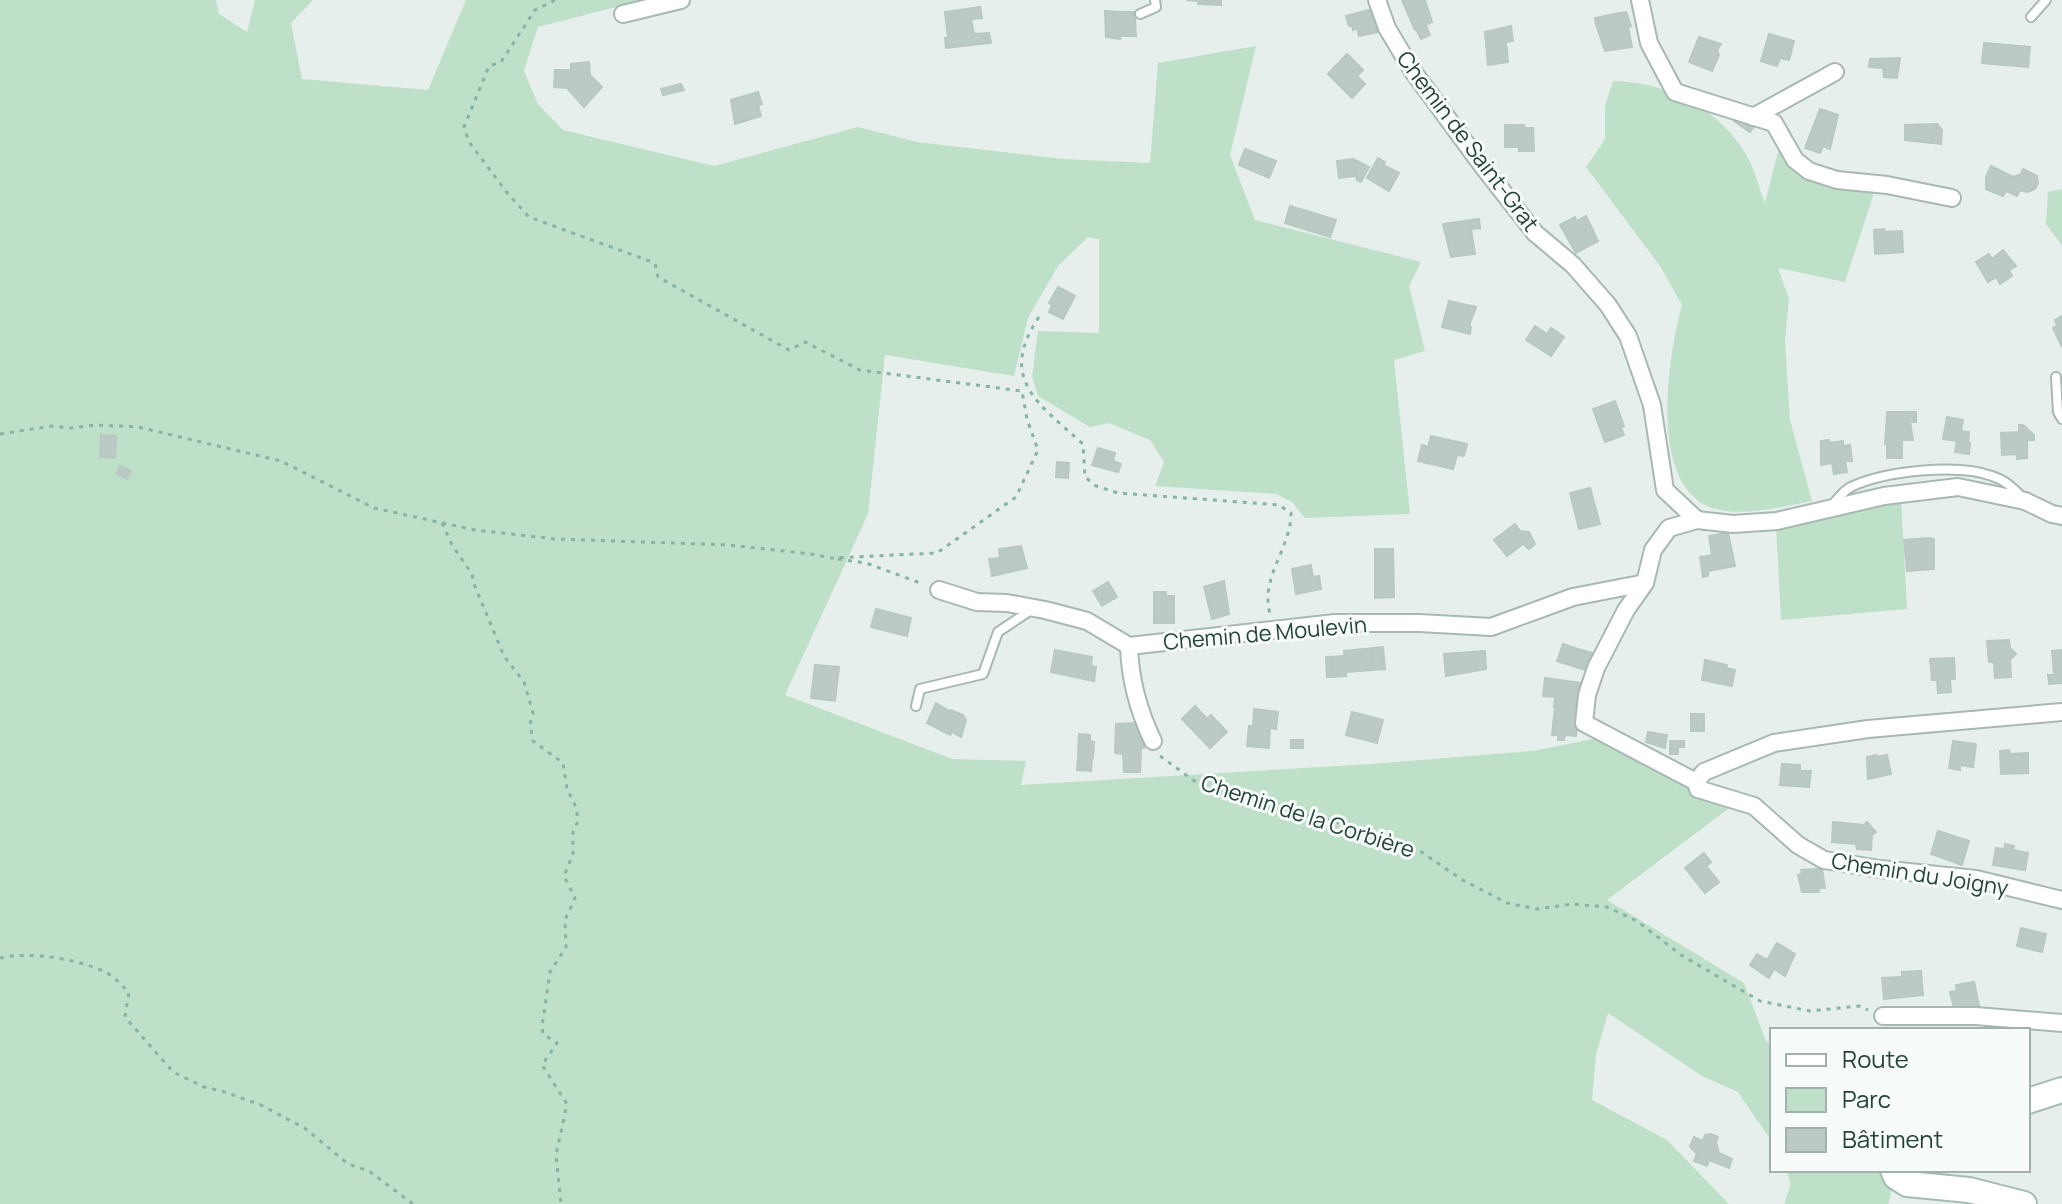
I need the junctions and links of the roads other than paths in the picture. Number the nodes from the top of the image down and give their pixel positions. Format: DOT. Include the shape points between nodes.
graph roads {
  1 [pos="681,0"];
  2 [pos="1155,0"];
  3 [pos="1377,0"];
  4 [pos="1640,0"];
  5 [pos="2046,0"];
  6 [pos="623,14"];
  7 [pos="1140,14"];
  8 [pos="2031,17"];
  9 [pos="1835,72"];
  10 [pos="1753,117"];
  11 [pos="1952,198"];
  12 [pos="2056,377"];
  13 [pos="2062,419"];
  14 [pos="2062,516"];
  15 [pos="1697,520"];
  16 [pos="1645,583"];
  17 [pos="939,590"];
  18 [pos="1035,608"];
  19 [pos="1129,646"];
  20 [pos="916,706"];
  21 [pos="2062,712"];
  22 [pos="1153,741"];
  23 [pos="1696,782"];
  24 [pos="2062,900"];
  25 [pos="1883,1016"];
  26 [pos="2062,1023"];
  27 [pos="2062,1090"];
  28 [pos="2030,1100"];
  29 [pos="1894,1172"];
  30 [pos="2024,1204"];
  1 -- 6 [label="street"];
  2 -- 7 [label="lane" via="1156,7"];
  3 -- 15 [label="street, Chemin de Saint-Grat" via="1412,70 1481,164 1535,233 1608,305 1628,336 1652,405 1665,490"];
  4 -- 10 [label="street" via="1649,43 1675,92"];
  5 -- 8 [label="lane"];
  9 -- 10 [label="street"];
  10 -- 11 [label="street" via="1774,123 1795,160 1809,171"];
  12 -- 13 [label="lane"];
  14 -- 15 [label="street" via="2025,501 1958,487 1884,496 1777,521"];
  15 -- 16 [label="street, Chemin du Joigny" via="1669,528 1653,550"];
  16 -- 19 [label="street, Chemin de Moulevin" via="1573,597 1491,627 1335,623"];
  16 -- 23 [label="street, Chemin du Joigny" via="1596,668 1584,723"];
  17 -- 18 [label="street" via="977,602"];
  18 -- 19 [label="street" via="1087,621"];
  18 -- 20 [label="lane" via="998,632 983,674 920,689"];
  19 -- 22 [label="street" via="1130,677"];
  21 -- 23 [label="street" via="1774,743 1704,772"];
  23 -- 24 [label="street, Chemin du Joigny" via="1698,789 1754,806 1798,845 1824,860 1976,879"];
  25 -- 26 [label="street"];
  27 -- 28 [label="street"];
  29 -- 30 [label="street" via="1907,1184 1969,1190"];
}
